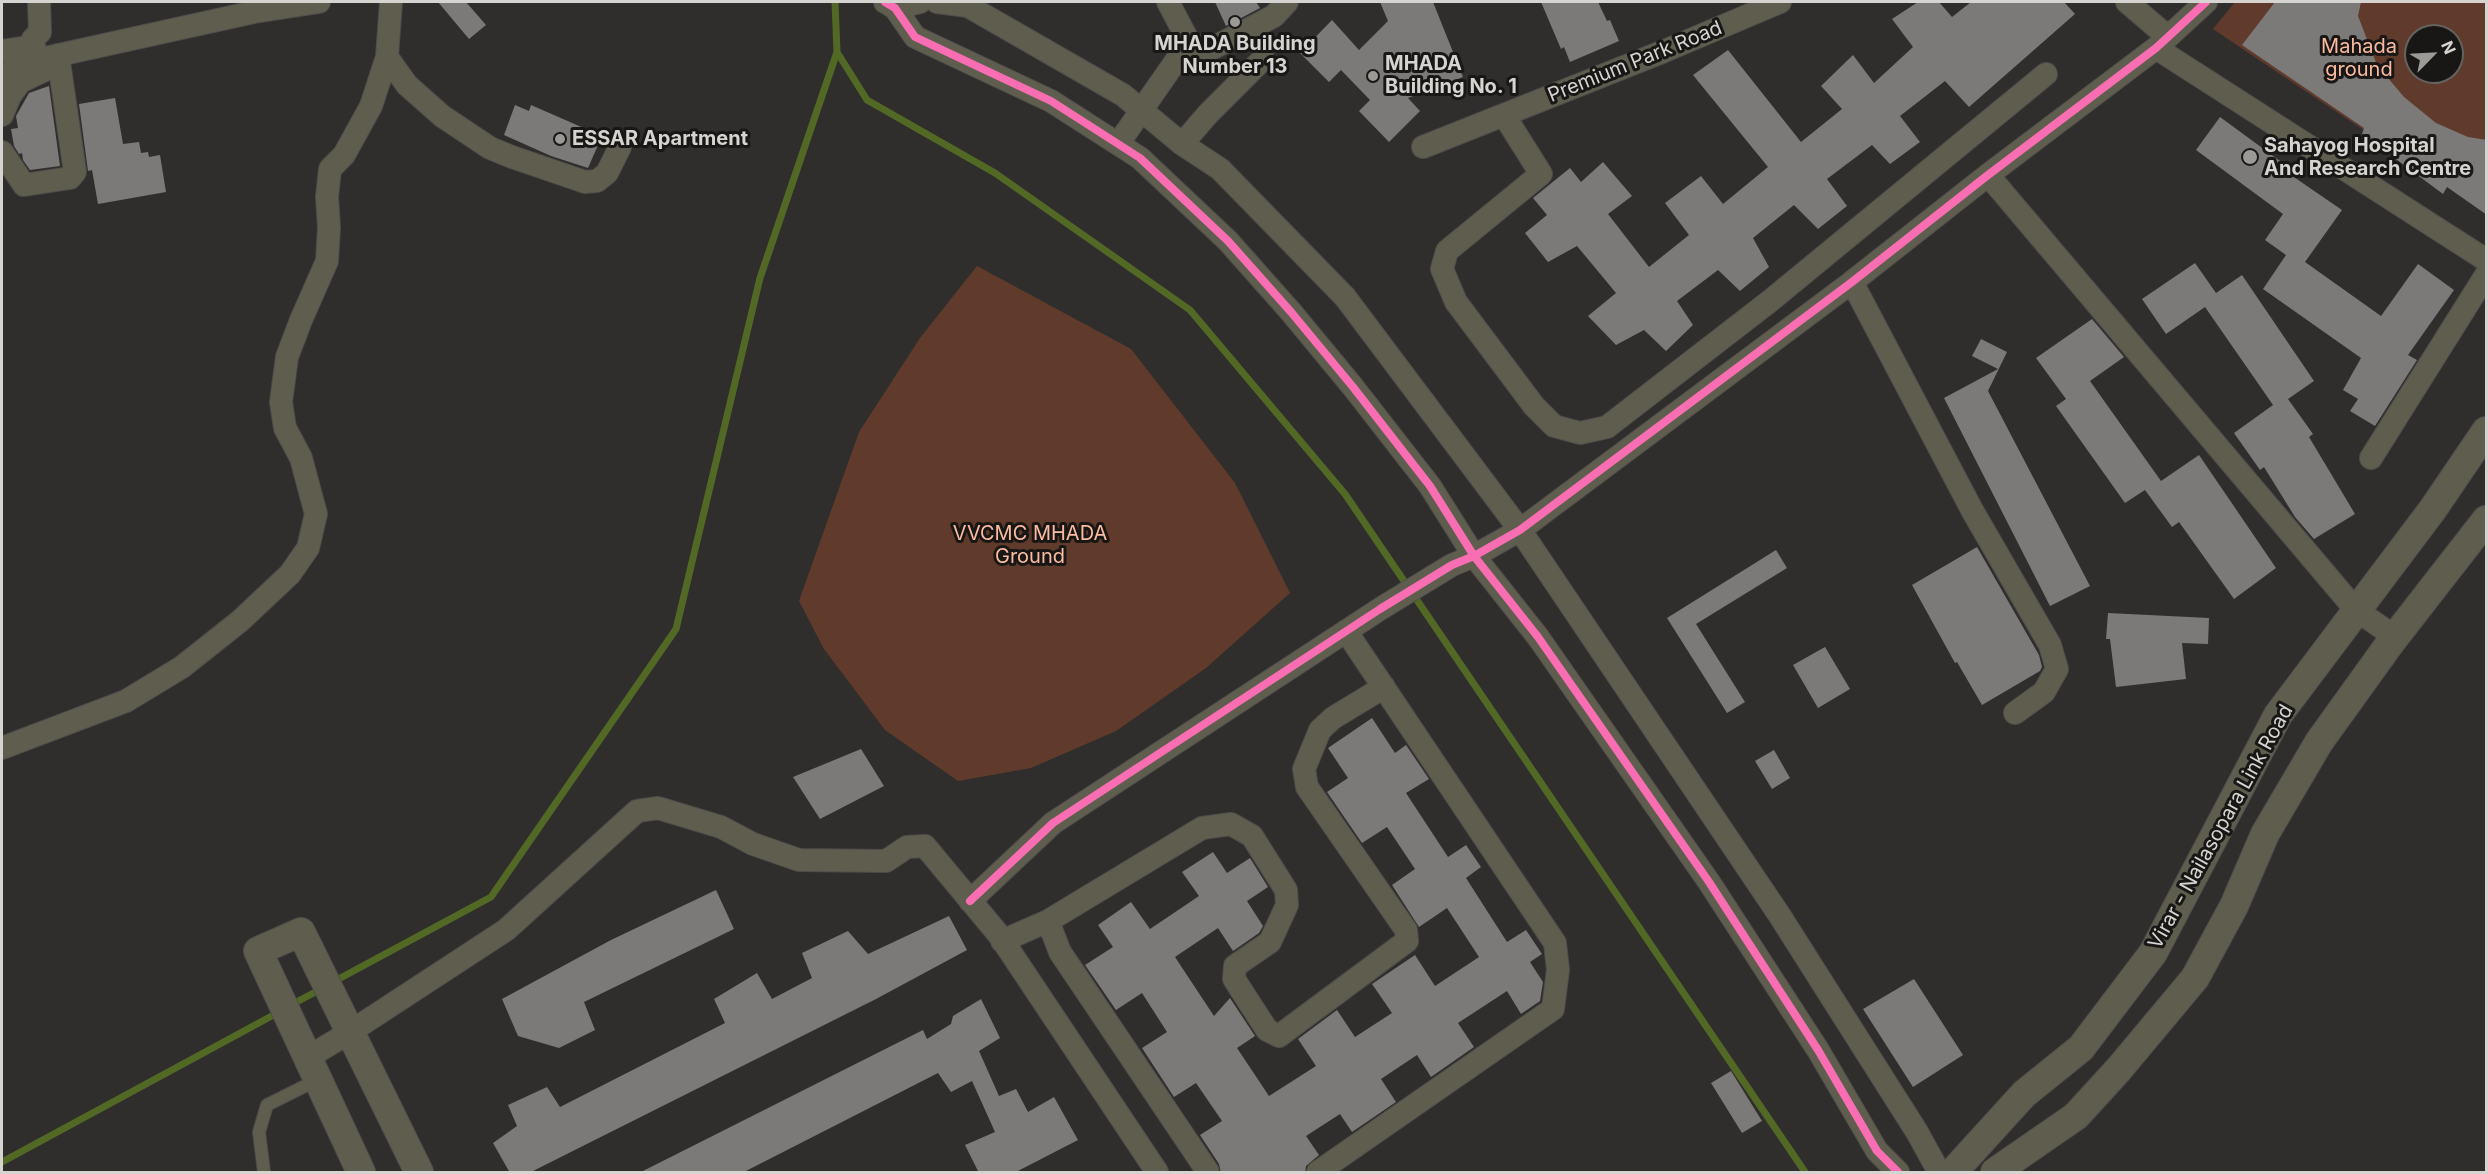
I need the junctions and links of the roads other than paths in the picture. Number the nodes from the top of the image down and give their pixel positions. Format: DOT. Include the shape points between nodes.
graph roads {
  1 [pos="39,2"];
  2 [pos="319,2"];
  3 [pos="391,2"];
  4 [pos="920,2"];
  5 [pos="937,2"];
  6 [pos="1168,2"];
  7 [pos="1287,2"];
  8 [pos="1780,2"];
  9 [pos="2127,2"];
  10 [pos="2206,2"];
  11 [pos="969,4"];
  12 [pos="890,5"];
  13 [pos="1189,42"];
  14 [pos="2162,43"];
  15 [pos="2,51"];
  16 [pos="47,57"];
  17 [pos="387,57"];
  18 [pos="1263,59"];
  19 [pos="2046,74"];
  20 [pos="3,75"];
  21 [pos="1142,111"];
  22 [pos="2,115"];
  23 [pos="1504,115"];
  24 [pos="1118,144"];
  25 [pos="1182,144"];
  26 [pos="620,147"];
  27 [pos="1423,147"];
  28 [pos="2,152"];
  29 [pos="1988,175"];
  30 [pos="2487,260"];
  31 [pos="2487,275"];
  32 [pos="1852,282"];
  33 [pos="2487,431"];
  34 [pos="2371,458"];
  35 [pos="2487,520"];
  36 [pos="1520,530"];
  37 [pos="1473,556"];
  38 [pos="2355,609"];
  39 [pos="1346,631"];
  40 [pos="2396,637"];
  41 [pos="1384,687"];
  42 [pos="2015,713"];
  43 [pos="2,748"];
  44 [pos="970,901"];
  45 [pos="1048,921"];
  46 [pos="1002,940"];
  47 [pos="350,1032"];
  48 [pos="312,1069"];
  49 [pos="264,1173"];
  50 [pos="361,1173"];
  51 [pos="419,1173"];
  52 [pos="1157,1173"];
  53 [pos="1208,1173"];
  54 [pos="1318,1173"];
  55 [pos="1898,1173"];
  56 [pos="1939,1173"];
  57 [pos="1953,1173"];
  58 [pos="1995,1173"];
  1 -- 16 [label="street" via="40,32 33,39"];
  2 -- 16 [label="street" via="242,14"];
  3 -- 17 [label="street"];
  4 -- 12 [label="street"];
  5 -- 11 [label="street"];
  6 -- 13 [label="street"];
  7 -- 13 [label="street" via="1274,16 1211,49"];
  8 -- 23 [label="street, Premium Park Road"];
  9 -- 14 [label="street"];
  10 -- 14 [label="street"];
  11 -- 21 [label="street" via="1123,95"];
  12 -- 24 [label="street" via="915,37 1051,101"];
  13 -- 21 [label="street"];
  14 -- 29 [label="street"];
  14 -- 30 [label="street"];
  15 -- 16 [label="street"];
  16 -- 20 [label="street"];
  16 -- 22 [label="street" via="20,82"];
  16 -- 28 [label="street" via="75,172 70,178 24,185"];
  17 -- 26 [label="street" via="407,85 442,116 490,148 512,157 585,182 597,181 607,172"];
  17 -- 43 [label="street" via="370,106 344,155 330,169 327,261 287,357 281,402 285,428 301,458 316,514 308,549 290,574 240,621 182,667 126,701"];
  18 -- 25 [label="street"];
  19 -- 23 [label="street" via="1770,301 1607,427 1580,433 1554,426 1534,406 1456,302 1442,269 1447,251 1541,174"];
  21 -- 24 [label="street"];
  21 -- 25 [label="street"];
  23 -- 27 [label="street, Premium Park Road"];
  24 -- 37 [label="street" via="1140,158 1228,241 1291,312 1430,486"];
  25 -- 36 [label="street" via="1220,169 1345,297"];
  29 -- 32 [label="street"];
  29 -- 38 [label="street"];
  31 -- 34 [label="street"];
  32 -- 36 [label="street"];
  32 -- 42 [label="street" via="1972,510 2050,645 2057,669 2044,692"];
  33 -- 38 [label="street, Virar - Nailasopara Link Road" via="2433,509"];
  35 -- 40 [label="street"];
  36 -- 37 [label="street"];
  36 -- 56 [label="street" via="1780,916"];
  37 -- 39 [label="street"];
  37 -- 55 [label="street" via="1538,637 1689,855 1818,1050 1877,1151"];
  38 -- 40 [label="street"];
  38 -- 57 [label="street, Virar - Nailasopara Link Road" via="2278,715 2153,953 2081,1048 2025,1094"];
  39 -- 41 [label="street"];
  39 -- 44 [label="street" via="1053,823"];
  40 -- 58 [label="street" via="2319,742 2265,834 2234,906 2195,978 2076,1116"];
  41 -- 45 [label="street" via="1320,730 1304,769 1308,787 1406,930 1407,941 1279,1036 1267,1030 1234,979 1235,966 1270,942 1287,905 1287,891 1252,836 1232,824 1202,828"];
  41 -- 54 [label="street" via="1555,943 1558,970 1553,1009"];
  44 -- 46 [label="street"];
  44 -- 47 [label="street" via="925,846 907,847 886,861 799,860 753,844 721,826 658,808 637,811 506,930"];
  45 -- 46 [label="street"];
  45 -- 53 [label="street" via="1060,952"];
  46 -- 52 [label="street"];
  47 -- 48 [label="street"];
  47 -- 48 [label="street" via="301,932 258,951"];
  47 -- 51 [label="street"];
  48 -- 49 [label="lane" via="267,1105 259,1132"];
  48 -- 50 [label="street"];
}
